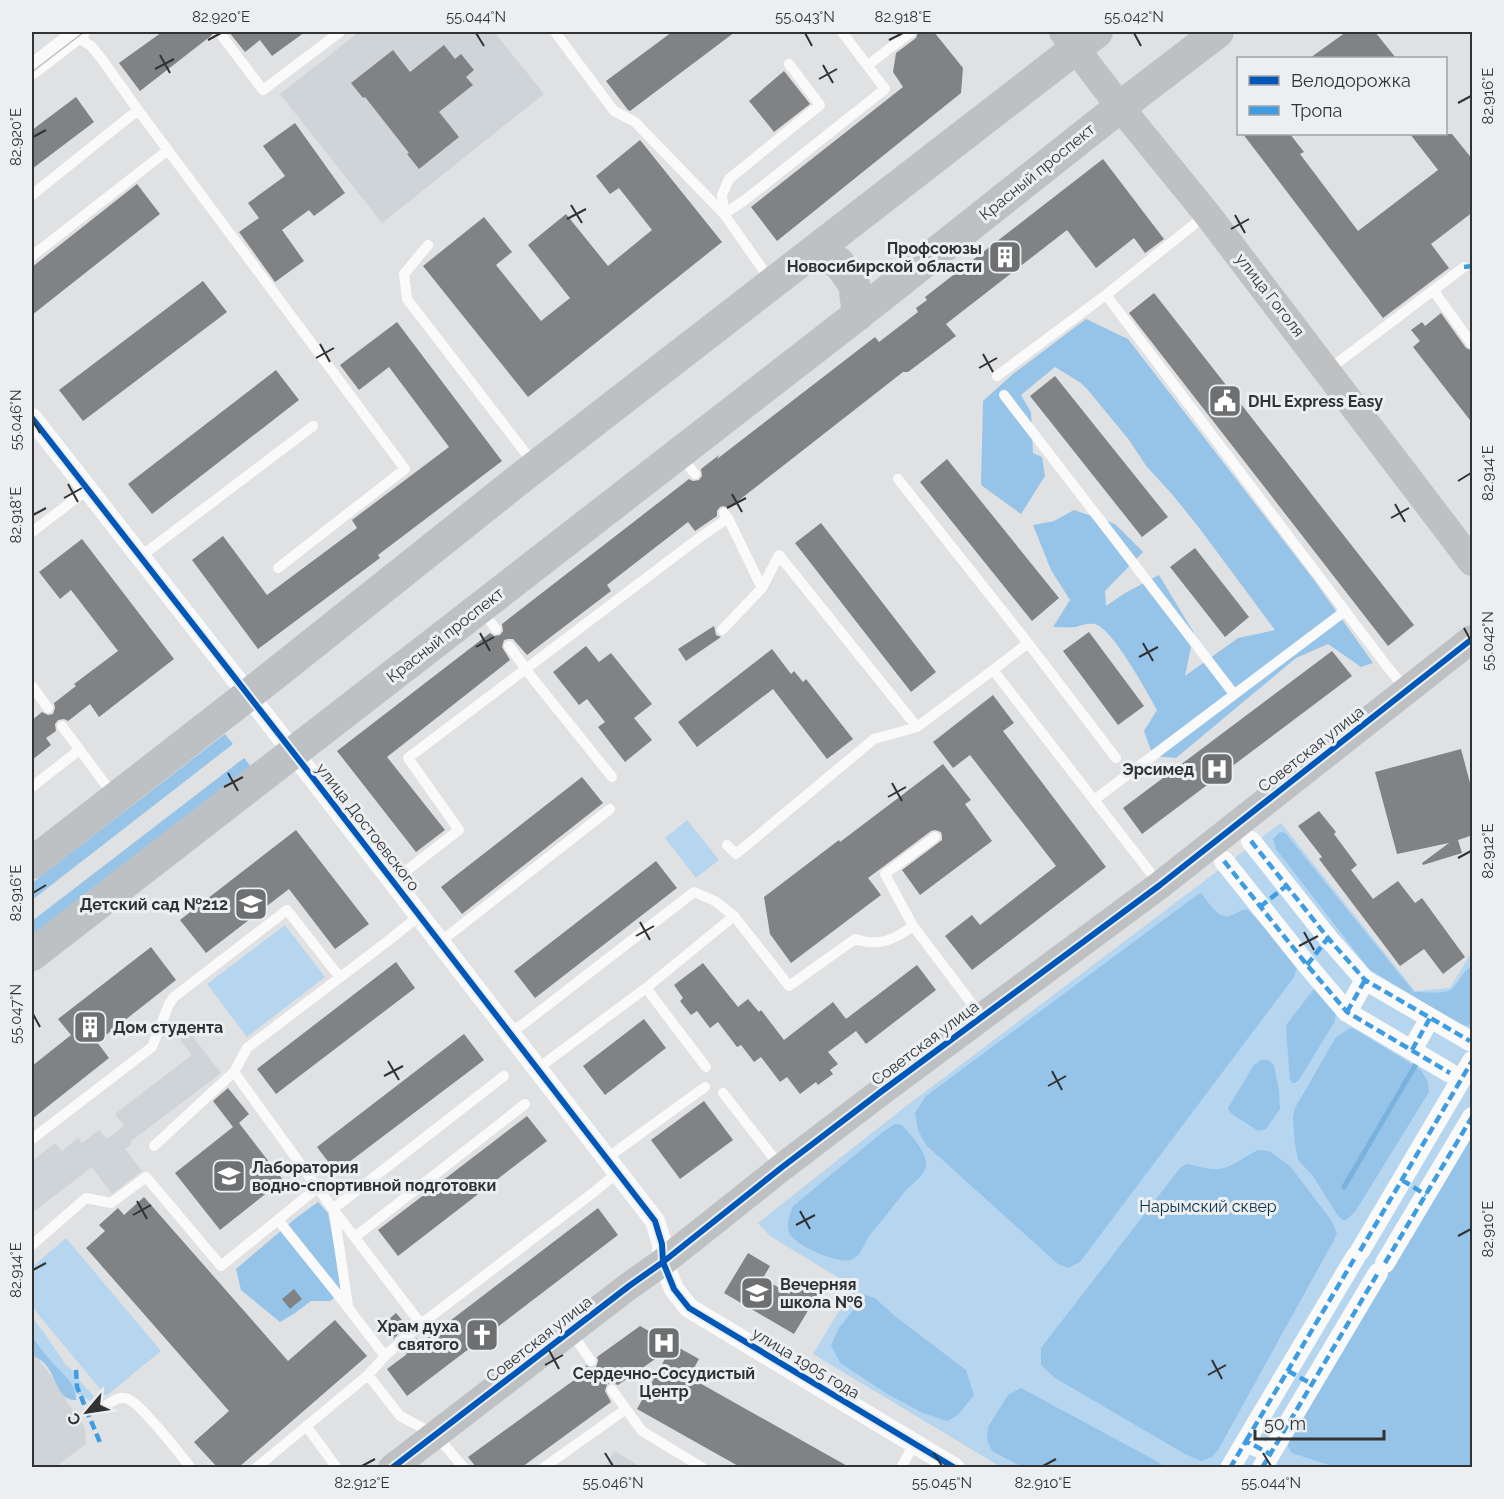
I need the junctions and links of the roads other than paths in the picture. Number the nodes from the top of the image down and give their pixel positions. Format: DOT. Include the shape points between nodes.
graph roads {
  1 [pos="219,32"];
  2 [pos="340,32"];
  3 [pos="555,32"];
  4 [pos="842,32"];
  5 [pos="910,32"];
  6 [pos="1218,32"];
  7 [pos="76,33"];
  8 [pos="1078,37"];
  9 [pos="789,64"];
  10 [pos="868,65"];
  11 [pos="32,69"];
  12 [pos="1120,107"];
  13 [pos="138,110"];
  14 [pos="168,150"];
  15 [pos="32,195"];
  16 [pos="724,214"];
  17 [pos="1207,214"];
  18 [pos="428,245"];
  19 [pos="812,253"];
  20 [pos="32,256"];
  21 [pos="1464,267"];
  22 [pos="772,282"];
  23 [pos="1433,290"];
  24 [pos="1106,295"];
  25 [pos="858,315"];
  26 [pos="1473,344"];
  27 [pos="1328,371"];
  28 [pos="997,376"];
  29 [pos="1004,395"];
  30 [pos="32,418"];
  31 [pos="313,426"];
  32 [pos="536,467"];
  33 [pos="898,479"];
  34 [pos="88,489"];
  35 [pos="32,532"];
  36 [pos="140,557"];
  37 [pos="1473,562"];
  38 [pos="278,568"];
  39 [pos="762,588"];
  40 [pos="1346,611"];
  41 [pos="722,630"];
  42 [pos="1473,639"];
  43 [pos="1028,642"];
  44 [pos="509,646"];
  45 [pos="526,668"];
  46 [pos="993,670"];
  47 [pos="32,686"];
  48 [pos="1407,691"];
  49 [pos="1234,694"];
  50 [pos="247,695"];
  51 [pos="48,708"];
  52 [pos="62,726"];
  53 [pos="917,726"];
  54 [pos="79,750"];
  55 [pos="293,753"];
  56 [pos="1116,758"];
  57 [pos="612,777"];
  58 [pos="32,787"];
  59 [pos="116,798"];
  60 [pos="1094,800"];
  61 [pos="610,809"];
  62 [pos="935,837"];
  63 [pos="1251,841"];
  64 [pos="727,845"];
  65 [pos="1224,861"];
  66 [pos="32,863"];
  67 [pos="393,881"];
  68 [pos="1160,885"];
  69 [pos="1286,886"];
  70 [pos="1260,907"];
  71 [pos="419,916"];
  72 [pos="734,916"];
  73 [pos="913,926"];
  74 [pos="1328,938"];
  75 [pos="440,942"];
  76 [pos="32,956"];
  77 [pos="1307,965"];
  78 [pos="340,976"];
  79 [pos="1365,980"];
  80 [pos="646,987"];
  81 [pos="1347,1012"];
  82 [pos="982,1017"];
  83 [pos="1430,1018"];
  84 [pos="509,1032"];
  85 [pos="1470,1041"];
  86 [pos="1412,1050"];
  87 [pos="1473,1061"];
  88 [pos="706,1067"];
  89 [pos="537,1069"];
  90 [pos="234,1072"];
  91 [pos="1450,1073"];
  92 [pos="504,1076"];
  93 [pos="705,1087"];
  94 [pos="723,1093"];
  95 [pos="525,1104"];
  96 [pos="1473,1117"];
  97 [pos="32,1139"];
  98 [pos="154,1146"];
  99 [pos="613,1165"];
  100 [pos="781,1168"];
  101 [pos="1402,1180"];
  102 [pos="317,1188"];
  103 [pos="1426,1195"];
  104 [pos="333,1209"];
  105 [pos="278,1220"];
  106 [pos="355,1237"];
  107 [pos="32,1245"];
  108 [pos="1358,1253"];
  109 [pos="663,1262"];
  110 [pos="1381,1268"];
  111 [pos="348,1308"];
  112 [pos="421,1324"];
  113 [pos="570,1332"];
  114 [pos="385,1356"];
  115 [pos="591,1361"];
  116 [pos="1288,1371"];
  117 [pos="368,1375"];
  118 [pos="1312,1384"];
  119 [pos="612,1390"];
  120 [pos="107,1405"];
  121 [pos="626,1409"];
  122 [pos="307,1427"];
  123 [pos="436,1434"];
  124 [pos="1246,1441"];
  125 [pos="914,1444"];
  126 [pos="1266,1461"];
  127 [pos="191,1467"];
  128 [pos="256,1467"];
  129 [pos="338,1467"];
  130 [pos="392,1467"];
  131 [pos="464,1467"];
  132 [pos="543,1467"];
  133 [pos="704,1467"];
  134 [pos="901,1467"];
  135 [pos="955,1467"];
  136 [pos="1230,1467"];
  1 -- 2 [label="lane" via="263,90"];
  3 -- 16 [label="lane" via="614,111 635,122"];
  4 -- 10 [label="lane"];
  5 -- 10 [label="lane"];
  6 -- 12 [label="main road, Красный проспект"];
  7 -- 11 [label="street"];
  7 -- 13 [label="lane" via="101,58"];
  8 -- 12 [label="street, улица Гоголя"];
  8 -- 19 [label="main road"];
  9 -- 16 [label="lane" via="820,105 729,178 722,195"];
  10 -- 16 [label="lane" via="885,89"];
  12 -- 17 [label="street, улица Гоголя"];
  12 -- 25 [label="main road, Красный проспект"];
  13 -- 14 [label="lane"];
  13 -- 15 [label="lane"];
  14 -- 20 [label="lane"];
  14 -- 38 [label="lane" via="405,469"];
  16 -- 22 [label="lane"];
  17 -- 24 [label="lane"];
  17 -- 27 [label="street, улица Гоголя"];
  18 -- 32 [label="lane" via="404,274 407,299"];
  19 -- 22 [label="main road"];
  19 -- 25 [label="main road" via="838,262 854,284"];
  21 -- 23 [label="lane"];
  22 -- 32 [label="main road"];
  23 -- 26 [label="lane"];
  23 -- 27 [label="lane"];
  24 -- 28 [label="lane"];
  24 -- 40 [label="lane"];
  25 -- 55 [label="main road, Красный проспект" via="687,464 488,618"];
  27 -- 37 [label="street, улица Гоголя"];
  29 -- 49 [label="lane"];
  30 -- 34 [label="street, улица Достоевского"];
  31 -- 36 [label="lane"];
  32 -- 50 [label="main road"];
  33 -- 43 [label="lane"];
  34 -- 35 [label="lane"];
  34 -- 36 [label="street, улица Достоевского"];
  36 -- 50 [label="street, улица Достоевского"];
  39 -- 41 [label="lane"];
  39 -- 45 [label="lane" via="726,515"];
  39 -- 53 [label="lane" via="779,555"];
  40 -- 48 [label="lane"];
  40 -- 49 [label="lane"];
  42 -- 48 [label="street, Советская улица"];
  43 -- 46 [label="lane"];
  43 -- 56 [label="lane"];
  44 -- 45 [label="lane"];
  45 -- 57 [label="lane"];
  45 -- 67 [label="lane" via="408,758 459,830"];
  46 -- 53 [label="lane"];
  46 -- 60 [label="lane"];
  47 -- 51 [label="lane"];
  48 -- 68 [label="street, Советская улица"];
  49 -- 60 [label="lane"];
  50 -- 55 [label="street, улица Достоевского"];
  50 -- 59 [label="main road"];
  52 -- 54 [label="lane"];
  53 -- 64 [label="lane" via="874,739 735,854"];
  54 -- 58 [label="lane"];
  54 -- 59 [label="lane"];
  55 -- 67 [label="street, улица Достоевского"];
  55 -- 76 [label="main road, Красный проспект"];
  59 -- 66 [label="main road"];
  60 -- 68 [label="lane"];
  61 -- 75 [label="lane"];
  62 -- 73 [label="lane" via="885,874"];
  63 -- 69 [label="street"];
  65 -- 70 [label="street"];
  67 -- 71 [label="street, улица Достоевского"];
  68 -- 82 [label="street, Советская улица"];
  69 -- 70 [label="street"];
  69 -- 74 [label="street"];
  70 -- 77 [label="street"];
  71 -- 75 [label="street, улица Достоевского"];
  71 -- 78 [label="lane"];
  72 -- 73 [label="lane" via="789,986 855,939 880,943"];
  72 -- 80 [label="lane"];
  72 -- 84 [label="lane" via="715,901 694,892"];
  73 -- 82 [label="lane"];
  74 -- 77 [label="street"];
  74 -- 79 [label="street"];
  75 -- 84 [label="street, улица Достоевского"];
  77 -- 81 [label="street"];
  78 -- 90 [label="lane" via="247,1047"];
  78 -- 97 [label="lane" via="287,910 174,997 152,1047"];
  79 -- 81 [label="street"];
  79 -- 83 [label="street"];
  80 -- 88 [label="lane"];
  80 -- 89 [label="lane"];
  81 -- 86 [label="street"];
  82 -- 100 [label="street, Советская улица"];
  83 -- 85 [label="street"];
  83 -- 86 [label="street"];
  84 -- 89 [label="street, улица Достоевского"];
  86 -- 91 [label="street"];
  87 -- 101 [label="street"];
  89 -- 99 [label="street, улица Достоевского"];
  90 -- 98 [label="lane"];
  90 -- 102 [label="lane"];
  92 -- 104 [label="lane"];
  93 -- 99 [label="lane"];
  94 -- 100 [label="lane"];
  95 -- 106 [label="lane"];
  96 -- 103 [label="street"];
  99 -- 109 [label="street, улица Достоевского" via="655,1221"];
  99 -- 112 [label="lane" via="594,1192"];
  100 -- 109 [label="street, Советская улица"];
  101 -- 103 [label="street"];
  101 -- 108 [label="street"];
  102 -- 104 [label="lane"];
  102 -- 105 [label="lane"];
  103 -- 110 [label="street"];
  104 -- 106 [label="lane"];
  104 -- 111 [label="lane"];
  105 -- 107 [label="lane" via="221,1266 146,1177 111,1203 86,1198"];
  105 -- 111 [label="lane"];
  106 -- 112 [label="lane"];
  108 -- 110 [label="street" via="1368,1246 1377,1247 1383,1254"];
  108 -- 116 [label="street"];
  109 -- 113 [label="street, Советская улица"];
  109 -- 125 [label="street, улица 1905 года" via="689,1308"];
  110 -- 118 [label="street"];
  111 -- 114 [label="lane"];
  112 -- 114 [label="lane"];
  113 -- 115 [label="lane"];
  113 -- 123 [label="street, Советская улица"];
  114 -- 117 [label="lane"];
  116 -- 118 [label="street"];
  116 -- 124 [label="street"];
  117 -- 122 [label="lane"];
  117 -- 123 [label="lane" via="400,1416"];
  118 -- 126 [label="street"];
  119 -- 121 [label="lane"];
  120 -- 127 [label="lane" via="117,1398 130,1399"];
  121 -- 132 [label="lane"];
  121 -- 133 [label="lane" via="642,1431"];
  122 -- 128 [label="lane"];
  122 -- 129 [label="lane"];
  123 -- 130 [label="street, Советская улица"];
  123 -- 131 [label="lane"];
  124 -- 126 [label="street"];
  124 -- 136 [label="street"];
  125 -- 134 [label="lane"];
  125 -- 135 [label="street, улица 1905 года"];
}
